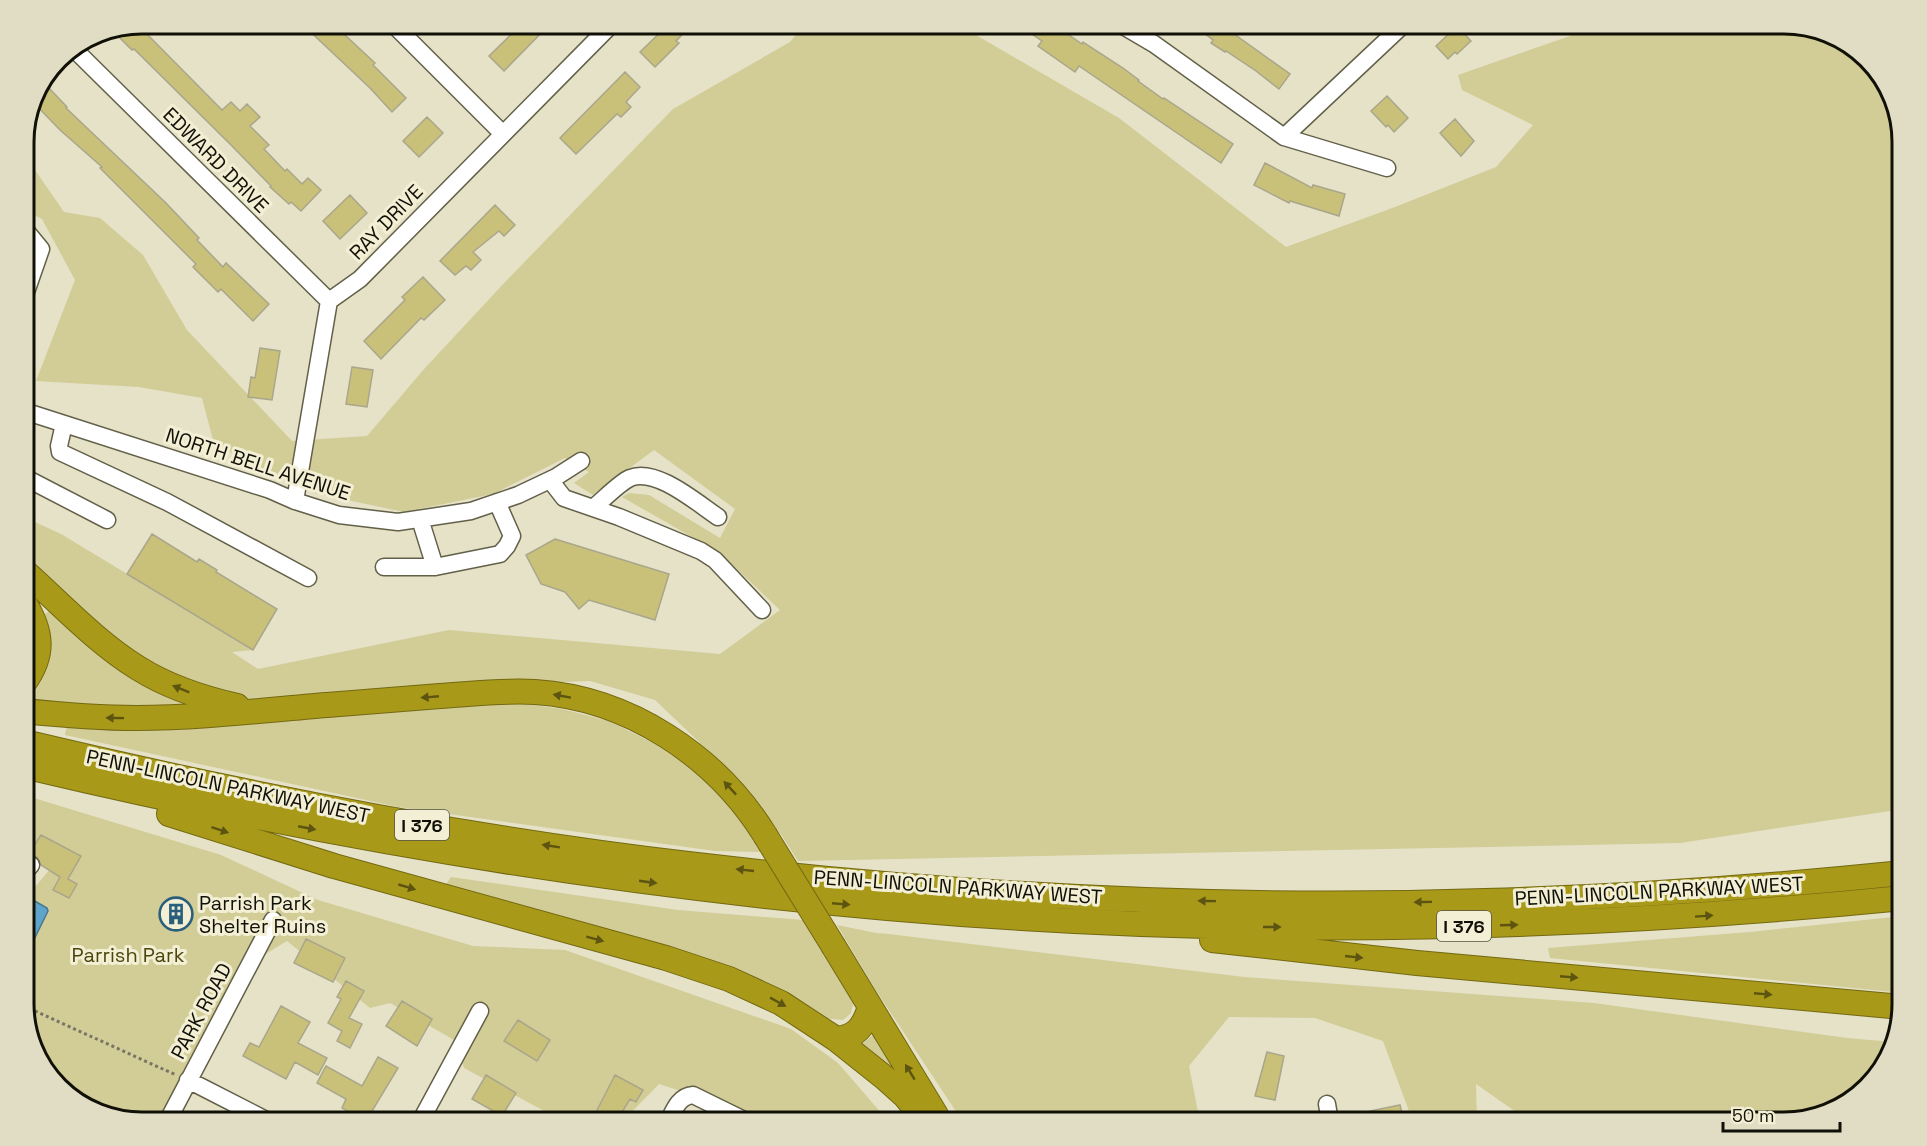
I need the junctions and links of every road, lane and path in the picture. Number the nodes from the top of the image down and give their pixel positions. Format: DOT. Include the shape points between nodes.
graph roads {
  1 [pos="1137,34"];
  2 [pos="1393,34"];
  3 [pos="404,35"];
  4 [pos="601,35"];
  5 [pos="80,55"];
  6 [pos="502,133"];
  7 [pos="1284,137"];
  8 [pos="1387,168"];
  9 [pos="35,242"];
  10 [pos="35,268"];
  11 [pos="329,301"];
  12 [pos="35,415"];
  13 [pos="64,424"];
  14 [pos="581,461"];
  15 [pos="550,480"];
  16 [pos="35,483"];
  17 [pos="295,501"];
  18 [pos="497,502"];
  19 [pos="593,508"];
  20 [pos="718,517"];
  21 [pos="420,519"];
  22 [pos="107,520"];
  23 [pos="384,567"];
  24 [pos="435,567"];
  25 [pos="308,578"];
  26 [pos="35,581"];
  27 [pos="762,610"];
  28 [pos="35,623"];
  29 [pos="35,662"];
  30 [pos="257,711"];
  31 [pos="35,712"];
  32 [pos="35,744"];
  33 [pos="35,769"];
  34 [pos="35,771"];
  35 [pos="1892,859"];
  36 [pos="1892,874"];
  37 [pos="1707,891"];
  38 [pos="1892,899"];
  39 [pos="1025,918"];
  40 [pos="273,920"];
  41 [pos="1892,1006"];
  42 [pos="870,1007"];
  43 [pos="35,1011"];
  44 [pos="480,1011"];
  45 [pos="836,1039"];
  46 [pos="188,1080"];
  47 [pos="1327,1104"];
  48 [pos="172,1112"];
  49 [pos="250,1112"];
  50 [pos="425,1112"];
  51 [pos="674,1112"];
  52 [pos="729,1112"];
  53 [pos="918,1112"];
  54 [pos="934,1112"];
  55 [pos="1328,1112"];
  1 -- 7 [label="street"];
  2 -- 7 [label="street"];
  3 -- 6 [label="street"];
  4 -- 6 [label="street, RAY DRIVE"];
  5 -- 11 [label="street, EDWARD DRIVE"];
  6 -- 11 [label="street, RAY DRIVE" via="360,279"];
  7 -- 8 [label="street"];
  9 -- 10 [label="street" via="42,249"];
  11 -- 17 [label="street"];
  12 -- 13 [label="street, NORTH BELL AVENUE"];
  13 -- 17 [label="street, NORTH BELL AVENUE"];
  13 -- 25 [label="street" via="60,452 167,502"];
  14 -- 15 [label="street, NORTH BELL AVENUE"];
  15 -- 18 [label="street, NORTH BELL AVENUE"];
  15 -- 19 [label="street" via="564,498"];
  16 -- 22 [label="street"];
  17 -- 21 [label="street, NORTH BELL AVENUE" via="339,515 399,522"];
  18 -- 21 [label="street, NORTH BELL AVENUE" via="471,512"];
  18 -- 24 [label="street" via="512,536 500,554"];
  19 -- 20 [label="street" via="629,478 644,475 660,479"];
  19 -- 27 [label="street" via="701,550"];
  21 -- 24 [label="street"];
  23 -- 24 [label="street"];
  30 -- 26 [label="highway, one-way" via="196,695 138,669"];
  28 -- 29 [label="highway" via="39,645"];
  30 -- 31 [label="highway, one-way" via="140,718"];
  42 -- 30 [label="highway, one-way, bridge" via="749,810 727,784 676,742 631,717 584,700 537,692"];
  37 -- 32 [label="highway, PENN-LINCOLN PARKWAY WEST / I 376, one-way" via="1481,902 1300,903 1129,899 901,885 687,864 460,832 236,790"];
  33 -- 39 [label="highway, PENN-LINCOLN PARKWAY WEST / I 376, one-way" via="242,815 558,870 796,900"];
  34 -- 45 [label="highway, one-way" via="344,869 697,968 772,999"];
  35 -- 37 [label="highway"];
  36 -- 37 [label="highway, PENN-LINCOLN PARKWAY WEST / I 376"];
  39 -- 38 [label="highway, PENN-LINCOLN PARKWAY WEST / I 376, one-way" via="1254,927 1481,926 1708,915"];
  39 -- 41 [label="highway, one-way" via="1386,960"];
  40 -- 46 [label="street, PARK ROAD"];
  42 -- 45 [label="highway" via="860,1030"];
  54 -- 42 [label="highway, one-way"];
  43 -- 46 [label="path"];
  44 -- 50 [label="street"];
  45 -- 53 [label="highway" via="885,1078"];
  46 -- 48 [label="street, PARK ROAD"];
  46 -- 49 [label="street"];
  47 -- 55 [label="street"];
  51 -- 52 [label="street" via="687,1095 699,1096"];
}
